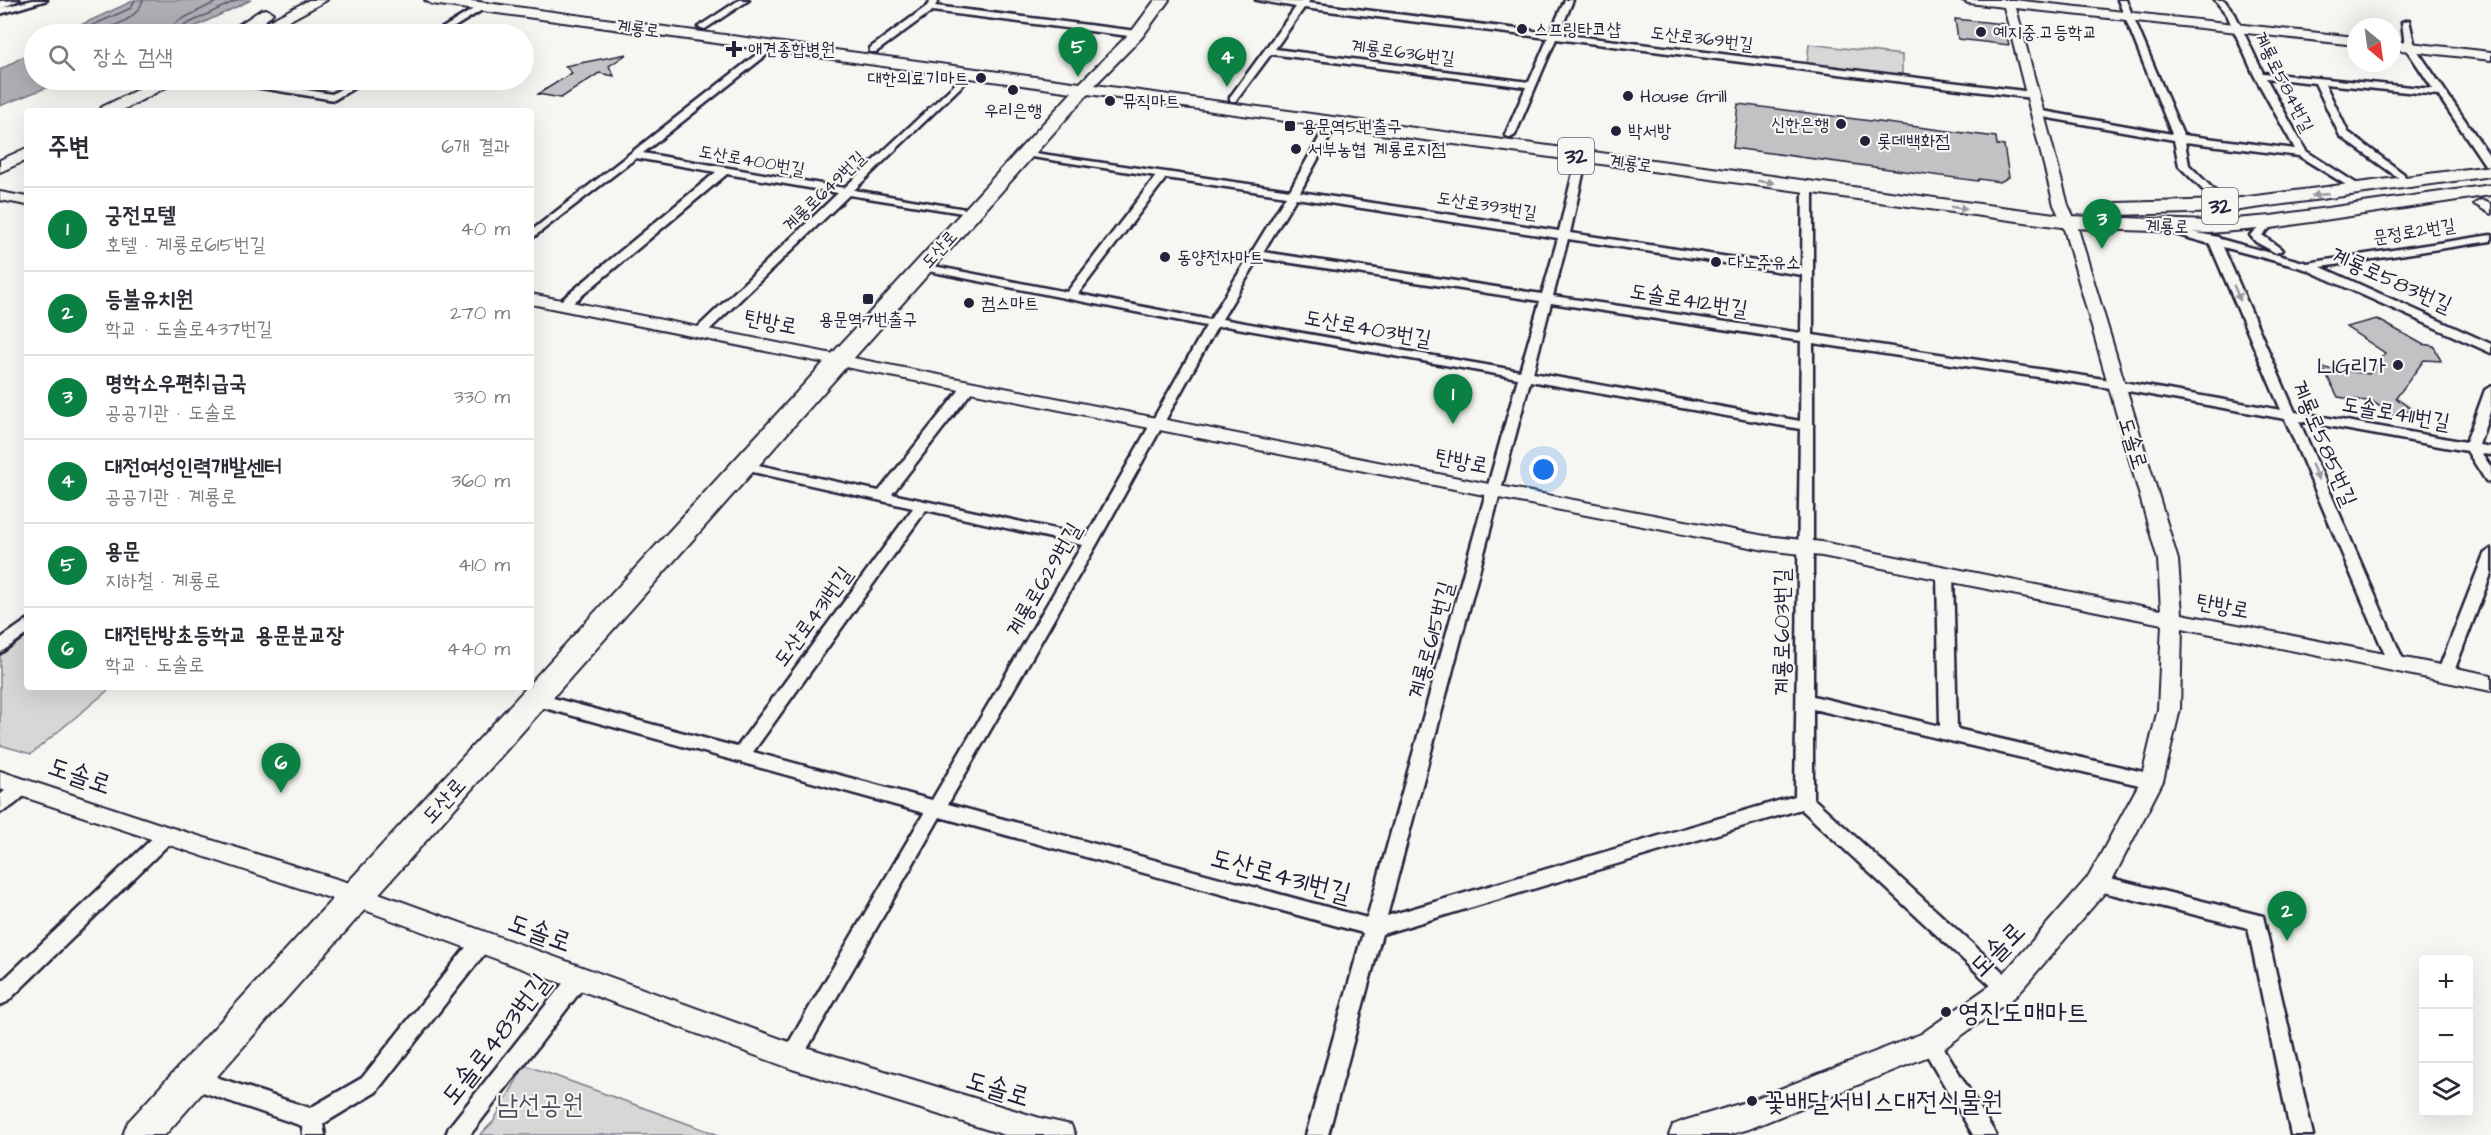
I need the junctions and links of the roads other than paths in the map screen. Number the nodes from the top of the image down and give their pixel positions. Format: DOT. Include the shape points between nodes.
graph roads {
  1 [pos="13,0"];
  2 [pos="43,0"];
  3 [pos="320,0"];
  4 [pos="432,0"];
  5 [pos="501,0"];
  6 [pos="745,0"];
  7 [pos="1161,0"];
  8 [pos="1260,0"];
  9 [pos="1569,0"];
  10 [pos="1968,0"];
  11 [pos="2122,0"];
  12 [pos="2219,0"];
  13 [pos="2009,2"];
  14 [pos="1304,3"];
  15 [pos="932,4"];
  16 [pos="0,5"];
  17 [pos="274,6"];
  18 [pos="483,7"];
  19 [pos="0,11"];
  20 [pos="2129,17"];
  21 [pos="2406,22"];
  22 [pos="252,24"];
  23 [pos="273,24"];
  24 [pos="454,24"];
  25 [pos="702,27"];
  26 [pos="2238,29"];
  27 [pos="1137,34"];
  28 [pos="1553,36"];
  29 [pos="2347,40"];
  30 [pos="773,46"];
  31 [pos="2401,46"];
  32 [pos="2410,47"];
  33 [pos="873,50"];
  34 [pos="1269,51"];
  35 [pos="2491,56"];
  36 [pos="970,73"];
  37 [pos="2259,75"];
  38 [pos="2319,81"];
  39 [pos="1088,84"];
  40 [pos="1533,85"];
  41 [pos="149,90"];
  42 [pos="295,90"];
  43 [pos="344,90"];
  44 [pos="2440,92"];
  45 [pos="2032,95"];
  46 [pos="1233,99"];
  47 [pos="114,108"];
  48 [pos="2037,113"];
  49 [pos="1333,122"];
  50 [pos="1510,135"];
  51 [pos="2179,138"];
  52 [pos="1025,153"];
  53 [pos="2302,153"];
  54 [pos="24,155"];
  55 [pos="634,155"];
  56 [pos="1582,156"];
  57 [pos="2490,166"];
  58 [pos="0,168"];
  59 [pos="723,172"];
  60 [pos="1163,174"];
  61 [pos="2400,176"];
  62 [pos="1808,187"];
  63 [pos="2369,188"];
  64 [pos="847,193"];
  65 [pos="1293,194"];
  66 [pos="0,196"];
  67 [pos="24,200"];
  68 [pos="2488,202"];
  69 [pos="2225,206"];
  70 [pos="971,213"];
  71 [pos="2065,214"];
  72 [pos="2271,222"];
  73 [pos="2159,226"];
  74 [pos="534,234"];
  75 [pos="1564,235"];
  76 [pos="2491,238"];
  77 [pos="2214,239"];
  78 [pos="1256,254"];
  79 [pos="2307,266"];
  80 [pos="923,267"];
  81 [pos="1806,272"];
  82 [pos="1070,296"];
  83 [pos="1546,298"];
  84 [pos="534,300"];
  85 [pos="563,305"];
  86 [pos="1213,324"];
  87 [pos="700,332"];
  88 [pos="1807,338"];
  89 [pos="2491,349"];
  90 [pos="840,359"];
  91 [pos="1525,376"];
  92 [pos="2116,385"];
  93 [pos="970,386"];
  94 [pos="2491,390"];
  95 [pos="2290,414"];
  96 [pos="1158,423"];
  97 [pos="1806,426"];
  98 [pos="2471,447"];
  99 [pos="2491,451"];
  100 [pos="744,466"];
  101 [pos="2491,478"];
  102 [pos="1494,491"];
  103 [pos="883,496"];
  104 [pos="922,505"];
  105 [pos="1091,542"];
  106 [pos="1805,548"];
  107 [pos="2491,554"];
  108 [pos="1945,574"];
  109 [pos="2172,620"];
  110 [pos="24,628"];
  111 [pos="0,647"];
  112 [pos="2397,664"];
  113 [pos="2445,674"];
  114 [pos="2491,683"];
  115 [pos="534,699"];
  116 [pos="1805,701"];
  117 [pos="1949,734"];
  118 [pos="741,755"];
  119 [pos="2152,781"];
  120 [pos="10,784"];
  121 [pos="1804,801"];
  122 [pos="0,805"];
  123 [pos="936,808"];
  124 [pos="166,837"];
  125 [pos="2098,883"];
  126 [pos="356,896"];
  127 [pos="1374,928"];
  128 [pos="482,942"];
  129 [pos="579,978"];
  130 [pos="2007,988"];
  131 [pos="0,996"];
  132 [pos="1930,1043"];
  133 [pos="792,1056"];
  134 [pos="192,1079"];
  135 [pos="313,1127"];
  136 [pos="141,1135"];
  137 [pos="457,1135"];
  138 [pos="1061,1135"];
  139 [pos="1317,1135"];
  140 [pos="1683,1135"];
  141 [pos="1985,1135"];
  142 [pos="2302,1135"];
  1 -- 16 [label="main road"];
  2 -- 19 [label="street"];
  3 -- 23 [label="main road"];
  4 -- 18 [label="main road, 계룡로 / 32"];
  5 -- 25 [label="main road, 계룡로 / 32"];
  6 -- 25 [label="street"];
  7 -- 27 [label="main road, 도산로"];
  8 -- 14 [label="street, 도산로369번길"];
  9 -- 28 [label="street"];
  10 -- 13 [label="street"];
  11 -- 20 [label="street"];
  12 -- 26 [label="street, 계룡로584번길"];
  13 -- 20 [label="street"];
  13 -- 45 [label="street, 도솔로"];
  14 -- 28 [label="street, 도산로369번길"];
  14 -- 34 [label="street"];
  15 -- 27 [label="street"];
  15 -- 33 [label="street"];
  17 -- 22 [label="main road"];
  18 -- 24 [label="street"];
  18 -- 30 [label="main road, 계룡로 / 32"];
  20 -- 26 [label="street"];
  20 -- 51 [label="street"];
  21 -- 32 [label="street"];
  25 -- 33 [label="main road, 계룡로 / 32"];
  26 -- 29 [label="street"];
  26 -- 37 [label="street, 계룡로584번길"];
  27 -- 39 [label="main road, 도산로"];
  28 -- 40 [label="street"];
  28 -- 45 [label="street, 도산로369번길"];
  30 -- 36 [label="main road, 계룡로 / 32"];
  30 -- 55 [label="street"];
  31 -- 32 [label="street"];
  32 -- 35 [label="street"];
  32 -- 44 [label="street"];
  33 -- 39 [label="main road, 계룡로 / 32"];
  34 -- 40 [label="street, 계룡로636번길"];
  34 -- 46 [label="street"];
  36 -- 39 [label="main road, 계룡로 / 32"];
  36 -- 64 [label="street, 계룡로649번길"];
  37 -- 38 [label="street"];
  37 -- 53 [label="street, 계룡로584번길"];
  38 -- 44 [label="street"];
  38 -- 61 [label="street" via="2344,134"];
  39 -- 46 [label="main road, 계룡로 / 32"];
  39 -- 49 [label="main road, 계룡로 / 32"];
  39 -- 52 [label="main road, 도산로"];
  40 -- 50 [label="street"];
  41 -- 47 [label="main road"];
  42 -- 43 [label="street" via="334,96"];
  44 -- 57 [label="street"];
  45 -- 48 [label="street, 도솔로"];
  46 -- 50 [label="main road, 계룡로 / 32"];
  48 -- 51 [label="street"];
  48 -- 71 [label="street, 도솔로"];
  49 -- 56 [label="main road, 계룡로 / 32"];
  49 -- 65 [label="street, 계룡로629번길"];
  50 -- 71 [label="main road, 계룡로 / 32"];
  51 -- 53 [label="street"];
  51 -- 69 [label="street" via="2184,166"];
  52 -- 60 [label="street, 도산로393번길"];
  52 -- 70 [label="main road, 도산로"];
  53 -- 63 [label="street, 계룡로584번길"];
  54 -- 58 [label="main road"];
  55 -- 59 [label="street, 도산로400번길"];
  55 -- 74 [label="street"];
  56 -- 62 [label="main road, 계룡로 / 32, one-way"];
  56 -- 75 [label="street, 계룡로615번길"];
  57 -- 61 [label="main road, 계룡로 / 32"];
  57 -- 63 [label="main road, 계룡로 / 32"];
  59 -- 64 [label="street, 도산로400번길"];
  59 -- 85 [label="street"];
  60 -- 65 [label="street, 도산로393번길"];
  60 -- 82 [label="street"];
  61 -- 63 [label="main road, 계룡로 / 32" via="2383,179"];
  62 -- 71 [label="main road, 계룡로 / 32, one-way"];
  62 -- 81 [label="street, 계룡로603번길"];
  63 -- 69 [label="main road, 계룡로 / 32, one-way"];
  64 -- 70 [label="street, 도산로400번길"];
  64 -- 87 [label="street, 계룡로649번길"];
  65 -- 75 [label="street, 도산로393번길"];
  65 -- 78 [label="street, 계룡로629번길"];
  66 -- 67 [label="street"];
  68 -- 72 [label="main road, 계룡로 / 32" via="2415,212 2384,206"];
  69 -- 71 [label="main road, 계룡로 / 32"];
  70 -- 80 [label="main road, 도산로"];
  71 -- 73 [label="main road, 계룡로 / 32"];
  71 -- 92 [label="street, 도솔로"];
  72 -- 73 [label="main road, 계룡로 / 32"];
  72 -- 79 [label="street, 계룡로583번길" via="2256,235 2260,240"];
  73 -- 77 [label="street, 계룡로583번길"];
  75 -- 81 [label="street, 도산로393번길"];
  75 -- 83 [label="street, 계룡로615번길"];
  76 -- 79 [label="street, 문정로2번길"];
  77 -- 79 [label="street, 계룡로583번길"];
  77 -- 95 [label="street, 계룡로585번길, one-way"];
  78 -- 83 [label="street, 도솔로412번길"];
  78 -- 86 [label="street, 계룡로629번길"];
  79 -- 89 [label="street, 계룡로583번길"];
  80 -- 82 [label="street, 도산로403번길"];
  80 -- 90 [label="main road, 도산로"];
  81 -- 88 [label="street, 계룡로603번길"];
  82 -- 86 [label="street, 도산로403번길"];
  83 -- 88 [label="street, 도솔로412번길"];
  83 -- 91 [label="street, 계룡로615번길"];
  84 -- 85 [label="street, 탄방로"];
  85 -- 87 [label="street, 탄방로"];
  86 -- 91 [label="street, 도산로403번길" via="1226,322"];
  86 -- 96 [label="street, 계룡로629번길"];
  87 -- 90 [label="street, 탄방로"];
  88 -- 92 [label="street, 도솔로412번길"];
  88 -- 97 [label="street, 계룡로603번길"];
  90 -- 93 [label="street, 탄방로"];
  90 -- 100 [label="main road, 도산로"];
  91 -- 97 [label="street, 도산로403번길"];
  91 -- 102 [label="street, 계룡로615번길"];
  92 -- 95 [label="street, 도솔로411번길"];
  92 -- 109 [label="street, 도솔로" via="2168,560"];
  93 -- 96 [label="street, 탄방로"];
  93 -- 103 [label="street"];
  94 -- 98 [label="street"];
  95 -- 98 [label="street, 도솔로411번길"];
  95 -- 112 [label="street, 계룡로585번길, one-way"];
  96 -- 102 [label="street, 탄방로"];
  96 -- 105 [label="street, 계룡로629번길"];
  97 -- 106 [label="street, 계룡로603번길"];
  98 -- 99 [label="street, 도솔로411번길"];
  98 -- 101 [label="street"];
  100 -- 103 [label="street"];
  100 -- 115 [label="main road, 도산로"];
  102 -- 106 [label="street, 탄방로"];
  102 -- 127 [label="street, 계룡로615번길"];
  103 -- 104 [label="street"];
  104 -- 105 [label="street"];
  104 -- 118 [label="street, 도산로431번길"];
  105 -- 123 [label="street, 계룡로629번길"];
  106 -- 108 [label="street, 탄방로"];
  106 -- 116 [label="street, 계룡로603번길"];
  107 -- 113 [label="street"];
  108 -- 109 [label="street, 탄방로"];
  108 -- 117 [label="street"];
  109 -- 112 [label="street, 탄방로"];
  109 -- 119 [label="street, 도솔로" via="2169,709"];
  110 -- 111 [label="street"];
  112 -- 113 [label="street, 탄방로"];
  113 -- 114 [label="street, 탄방로"];
  115 -- 118 [label="street, 도산로431번길"];
  115 -- 126 [label="main road, 도산로"];
  116 -- 117 [label="street"];
  116 -- 121 [label="street, 계룡로603번길"];
  117 -- 119 [label="street"];
  118 -- 123 [label="street, 도산로431번길"];
  119 -- 125 [label="street, 도솔로"];
  120 -- 122 [label="street"];
  120 -- 124 [label="street, 도솔로"];
  121 -- 127 [label="street, 도산로431번길"];
  121 -- 130 [label="street"];
  123 -- 127 [label="street, 도산로431번길"];
  123 -- 133 [label="street, 계룡로629번길"];
  124 -- 126 [label="street, 도솔로"];
  124 -- 131 [label="street"];
  125 -- 130 [label="street, 도솔로"];
  125 -- 142 [label="street" via="2256,922"];
  126 -- 128 [label="street, 도솔로"];
  126 -- 134 [label="main road, 도산로"];
  127 -- 139 [label="street, 계룡로615번길"];
  128 -- 129 [label="street, 도솔로"];
  128 -- 135 [label="street" via="369,1085"];
  129 -- 133 [label="street, 도솔로"];
  129 -- 137 [label="street, 도솔로483번길"];
  130 -- 132 [label="street, 도솔로"];
  132 -- 140 [label="street, 도솔로" via="1749,1115"];
  132 -- 141 [label="street"];
  133 -- 138 [label="street, 도솔로" via="1040,1132"];
  134 -- 135 [label="street"];
  134 -- 136 [label="main road, 도산로"];
}
